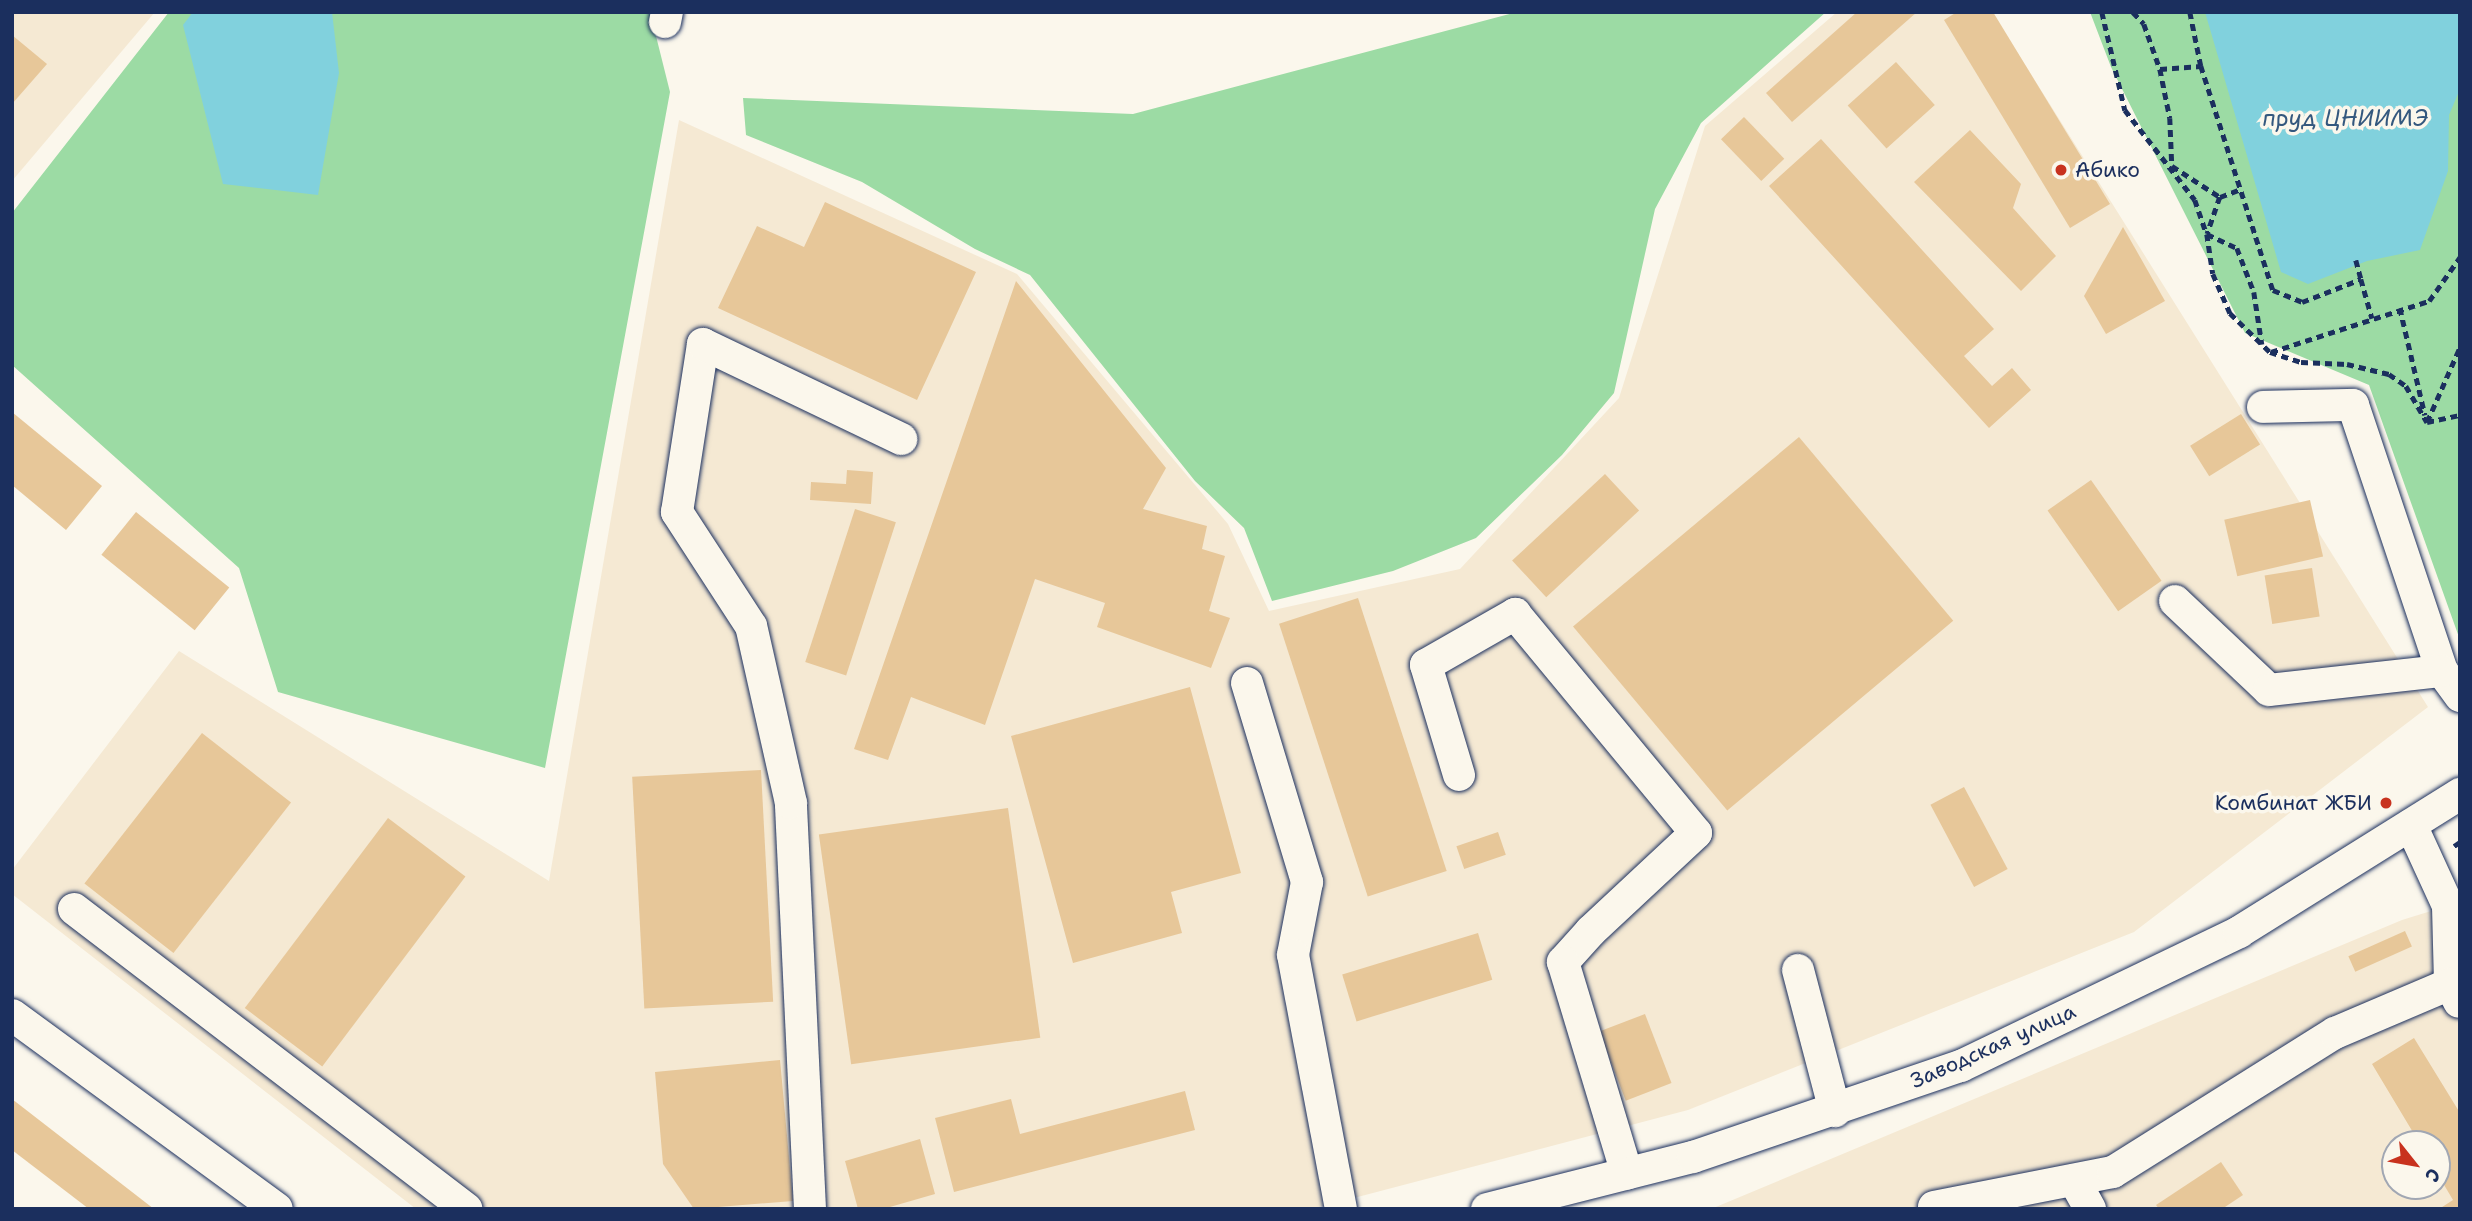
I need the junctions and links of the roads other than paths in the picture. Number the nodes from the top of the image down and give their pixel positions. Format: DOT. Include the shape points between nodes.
graph roads {
  1 [pos="2263,407"];
  2 [pos="901,439"];
  3 [pos="2175,601"];
  4 [pos="2442,671"];
  5 [pos="1247,683"];
  6 [pos="2460,696"];
  7 [pos="1459,775"];
  8 [pos="2460,793"];
  9 [pos="2411,825"];
  10 [pos="74,909"];
  11 [pos="1798,970"];
  12 [pos="2455,994"];
  13 [pos="12,1015"];
  14 [pos="1835,1111"];
  15 [pos="1627,1174"];
  16 [pos="2074,1180"];
  17 [pos="1934,1208"];
  18 [pos="277,1209"];
  19 [pos="466,1209"];
  20 [pos="810,1209"];
  21 [pos="1341,1209"];
  22 [pos="1487,1209"];
  23 [pos="2090,1209"];
  1 -- 4 [label="street" via="2353,405"];
  2 -- 20 [label="street" via="704,344 677,512 751,626 791,803"];
  3 -- 4 [label="street" via="2269,690"];
  4 -- 6 [label="street"];
  5 -- 21 [label="street" via="1307,882 1293,955"];
  7 -- 15 [label="street" via="1426,664 1515,614 1696,833 1563,962"];
  8 -- 9 [label="street, Заводская улица"];
  9 -- 12 [label="street" via="2448,906"];
  9 -- 14 [label="street, Заводская улица" via="2239,932 1961,1066"];
  10 -- 19 [label="street"];
  11 -- 14 [label="street"];
  12 -- 16 [label="street" via="2335,1033 2113,1172"];
  13 -- 18 [label="street"];
  14 -- 15 [label="street, Заводская улица"];
  15 -- 22 [label="street, Заводская улица"];
  16 -- 17 [label="street"];
  16 -- 23 [label="street"];
}
